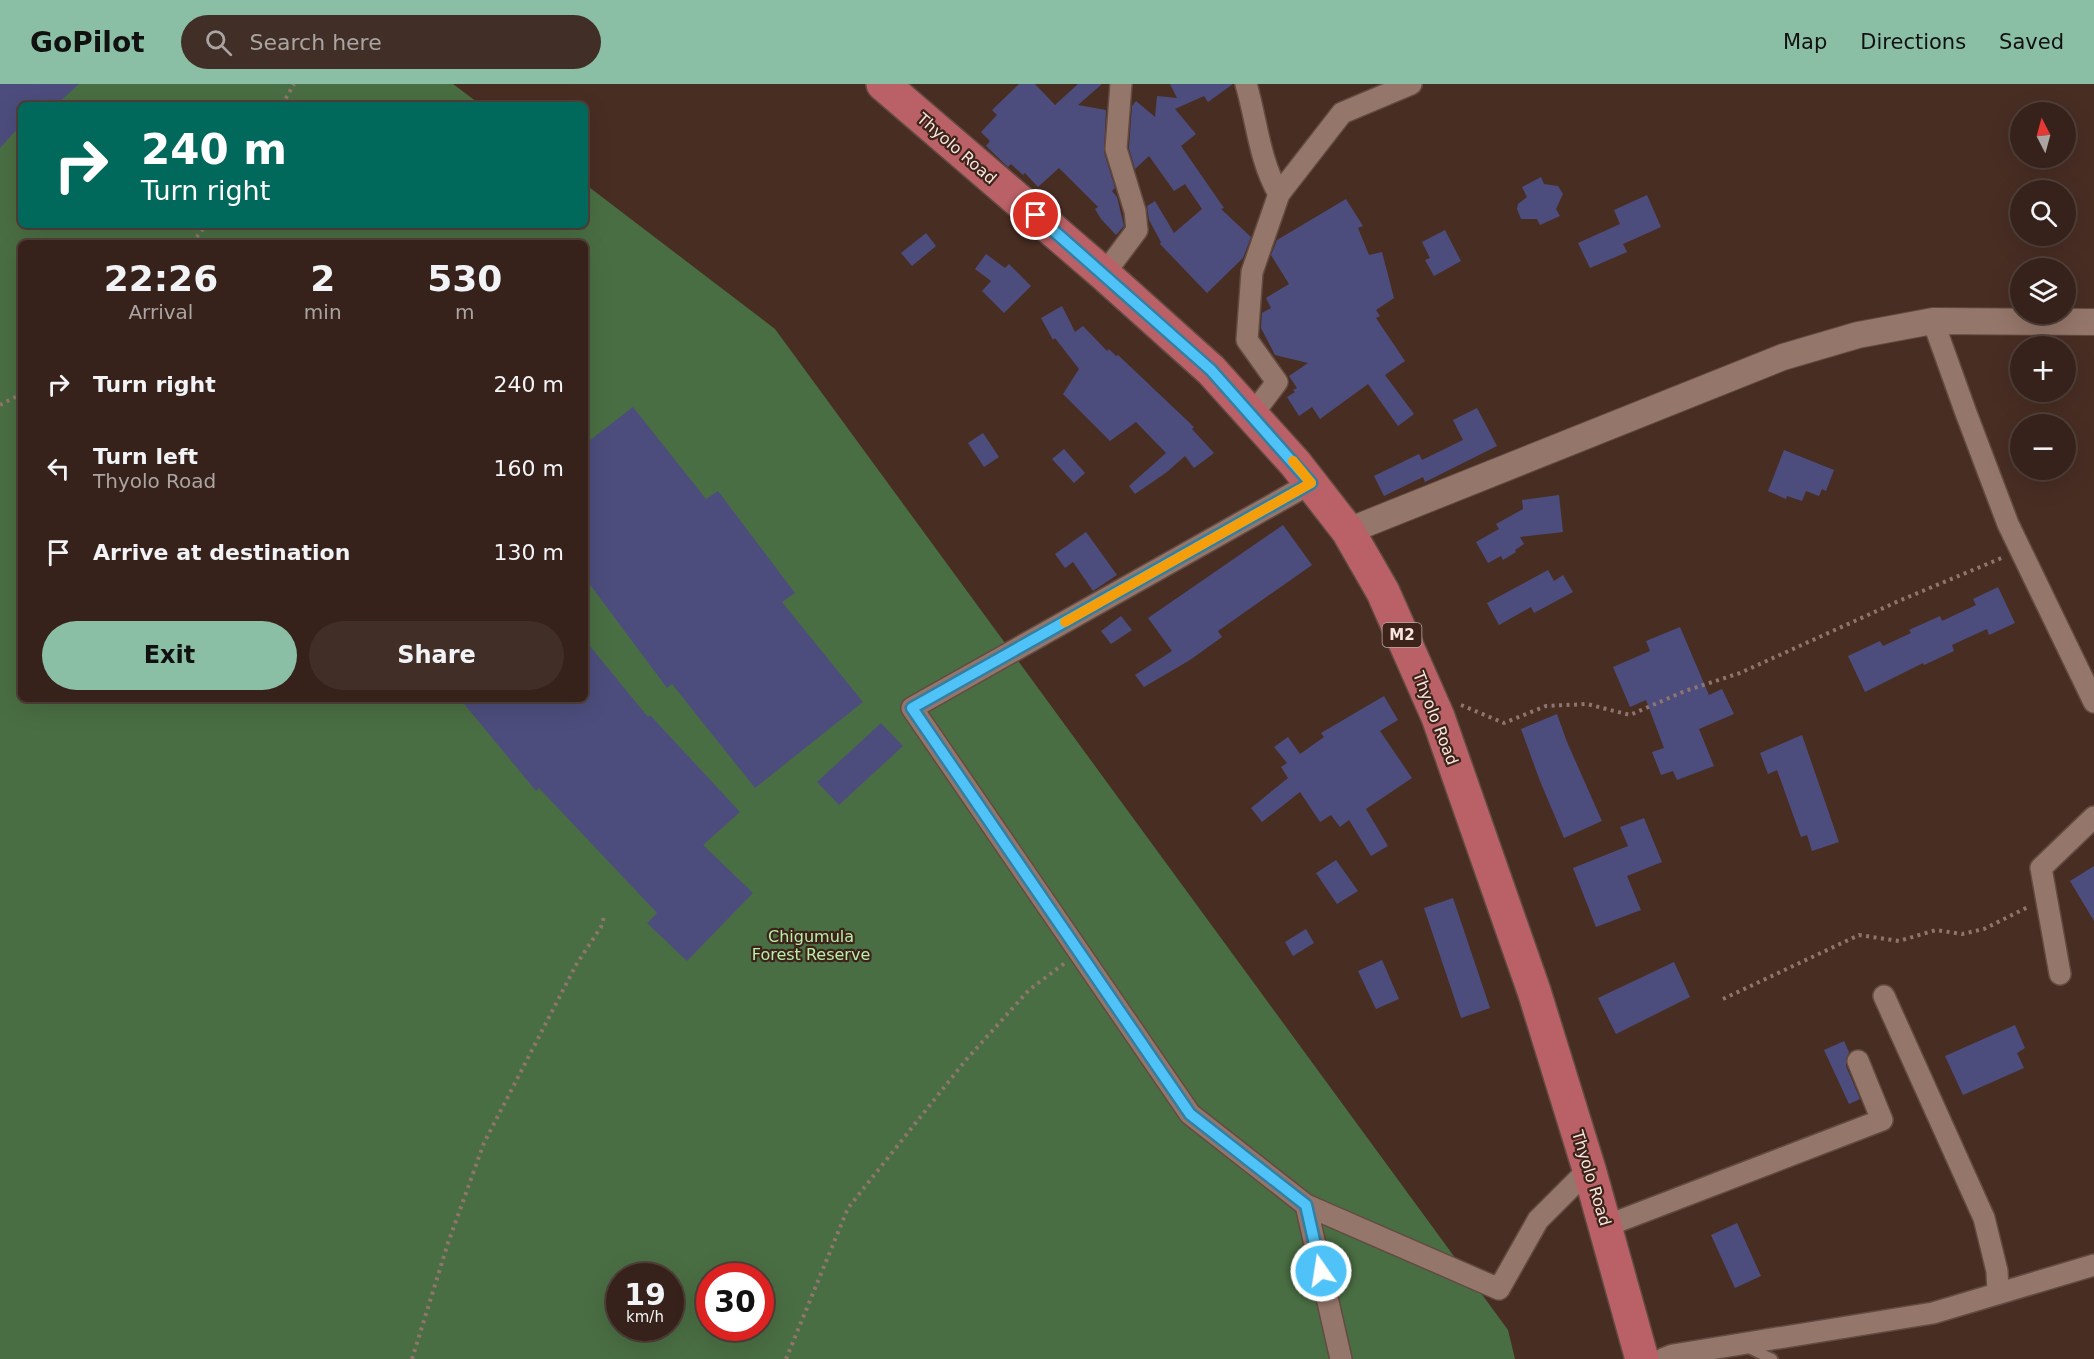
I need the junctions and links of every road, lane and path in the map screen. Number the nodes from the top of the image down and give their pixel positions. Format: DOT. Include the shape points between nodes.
graph roads {
  1 [pos="294,84"];
  2 [pos="883,84"];
  3 [pos="1120,84"];
  4 [pos="1246,84"];
  5 [pos="1411,84"];
  6 [pos="284,102"];
  7 [pos="1279,194"];
  8 [pos="204,228"];
  9 [pos="194,240"];
  10 [pos="1104,274"];
  11 [pos="1934,321"];
  12 [pos="2094,322"];
  13 [pos="18,396"];
  14 [pos="0,405"];
  15 [pos="1252,415"];
  16 [pos="1311,483"];
  17 [pos="1348,531"];
  18 [pos="2019,550"];
  19 [pos="1429,696"];
  20 [pos="2094,702"];
  21 [pos="2094,817"];
  22 [pos="2046,899"];
  23 [pos="605,914"];
  24 [pos="1080,952"];
  25 [pos="2060,974"];
  26 [pos="1884,996"];
  27 [pos="1723,999"];
  28 [pos="1858,1061"];
  29 [pos="1589,1169"];
  30 [pos="1306,1205"];
  31 [pos="1606,1226"];
  32 [pos="2094,1265"];
  33 [pos="1998,1292"];
  34 [pos="1742,1345"];
  35 [pos="1663,1358"];
  36 [pos="412,1359"];
  37 [pos="786,1359"];
  38 [pos="1341,1359"];
  39 [pos="1772,1359"];
  1 -- 6 [label="path"];
  2 -- 10 [label="highway, Thyolo Road / M2"];
  3 -- 10 [label="street" via="1116,149 1137,230"];
  4 -- 7 [label="street" via="1261,150"];
  5 -- 7 [label="street" via="1342,113"];
  7 -- 15 [label="street" via="1252,272 1247,340 1277,382"];
  8 -- 9 [label="path"];
  10 -- 15 [label="highway, Thyolo Road / M2" via="1211,370"];
  11 -- 12 [label="street"];
  11 -- 17 [label="street" via="1858,335 1784,357"];
  11 -- 18 [label="street"];
  13 -- 14 [label="path"];
  15 -- 16 [label="highway, Thyolo Road / M2"];
  16 -- 17 [label="highway, Thyolo Road / M2"];
  16 -- 24 [label="street" via="912,708"];
  17 -- 19 [label="highway, Thyolo Road / M2" via="1383,592"];
  18 -- 19 [label="path" via="1740,673 1685,690 1630,715 1587,704 1546,706 1504,723 1473,708"];
  18 -- 20 [label="street"];
  19 -- 29 [label="highway, Thyolo Road / M2" via="1534,991"];
  21 -- 22 [label="street" via="2041,868"];
  22 -- 25 [label="street"];
  22 -- 27 [label="path" via="1984,929 1962,934 1936,930 1899,941 1859,935"];
  23 -- 36 [label="path" via="484,1143"];
  24 -- 30 [label="street" via="1190,1114"];
  24 -- 37 [label="path" via="1029,990 965,1061 848,1208"];
  26 -- 33 [label="street" via="1984,1218 1996,1265"];
  28 -- 31 [label="street" via="1882,1120"];
  29 -- 30 [label="street" via="1538,1220 1499,1289"];
  29 -- 31 [label="highway, Thyolo Road / M2"];
  30 -- 38 [label="street"];
  31 -- 35 [label="highway, Thyolo Road / M2"];
  32 -- 33 [label="street"];
  33 -- 34 [label="street" via="1933,1313"];
  34 -- 35 [label="street"];
  34 -- 39 [label="lane"];
}
